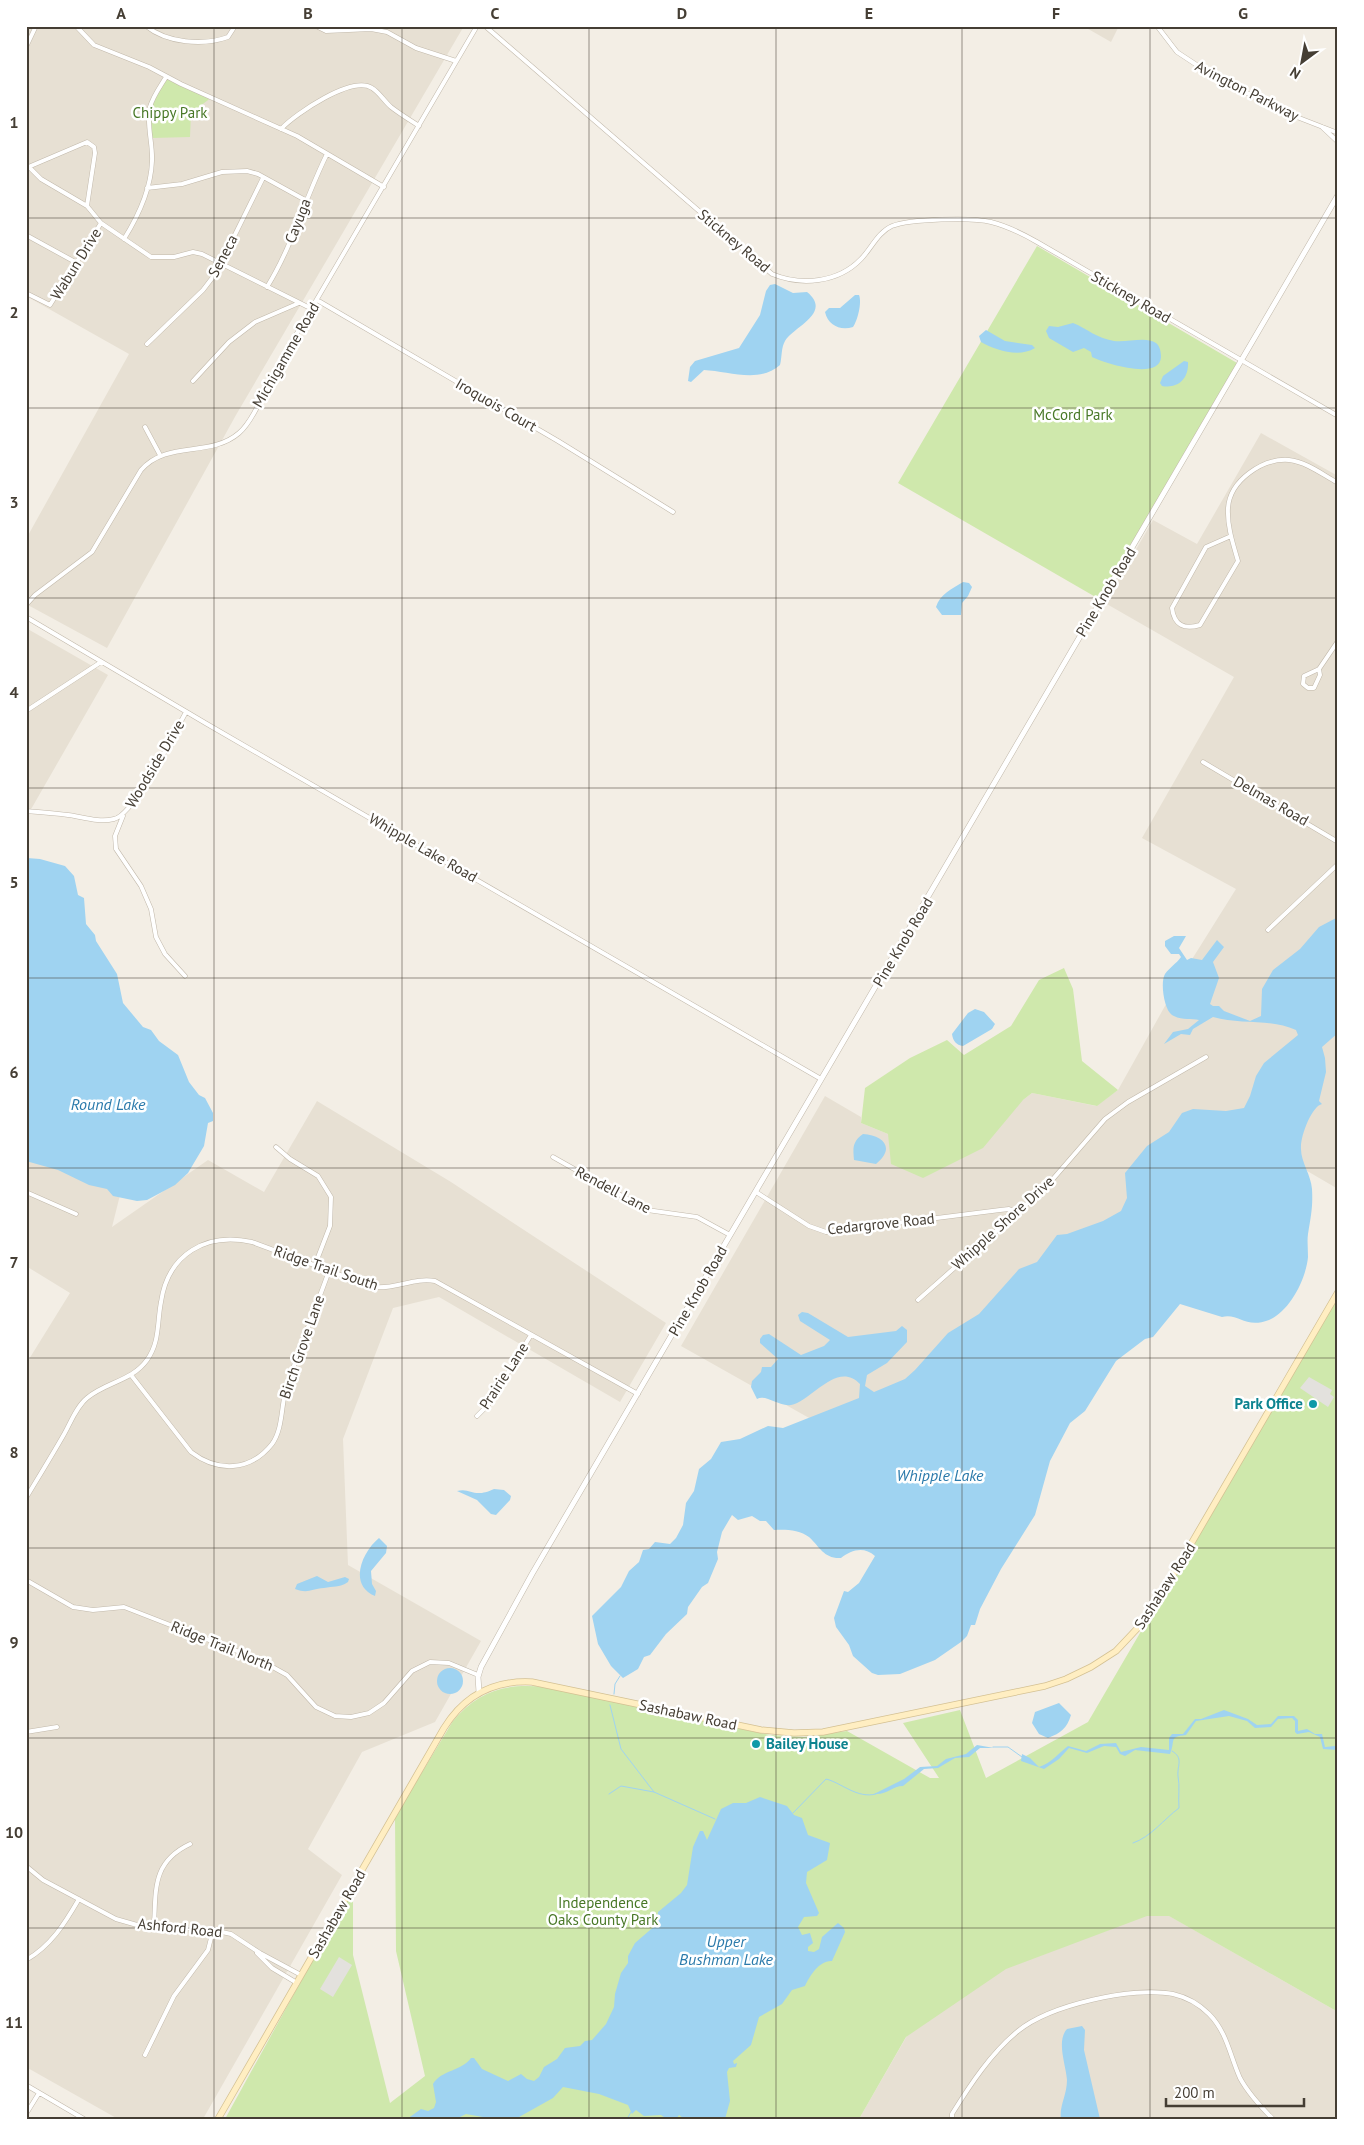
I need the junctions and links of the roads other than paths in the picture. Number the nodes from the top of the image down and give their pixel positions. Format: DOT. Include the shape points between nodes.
graph roads {
  1 [pos="36,26"];
  2 [pos="76,26"];
  3 [pos="146,26"];
  4 [pos="235,26"];
  5 [pos="316,26"];
  6 [pos="477,26"];
  7 [pos="485,26"];
  8 [pos="1157,26"];
  9 [pos="28,41"];
  10 [pos="26,47"];
  11 [pos="456,61"];
  12 [pos="166,77"];
  13 [pos="419,126"];
  14 [pos="1322,127"];
  15 [pos="281,129"];
  16 [pos="1338,133"];
  17 [pos="1338,142"];
  18 [pos="327,154"];
  19 [pos="28,168"];
  20 [pos="263,178"];
  21 [pos="384,187"];
  22 [pos="147,188"];
  23 [pos="1338,195"];
  24 [pos="307,201"];
  25 [pos="86,206"];
  26 [pos="101,223"];
  27 [pos="26,235"];
  28 [pos="124,239"];
  29 [pos="77,263"];
  30 [pos="221,263"];
  31 [pos="267,287"];
  32 [pos="26,293"];
  33 [pos="317,300"];
  34 [pos="299,303"];
  35 [pos="312,309"];
  36 [pos="147,344"];
  37 [pos="1241,362"];
  38 [pos="193,381"];
  39 [pos="1338,416"];
  40 [pos="145,427"];
  41 [pos="160,455"];
  42 [pos="1338,483"];
  43 [pos="673,512"];
  44 [pos="1231,536"];
  45 [pos="26,606"];
  46 [pos="26,617"];
  47 [pos="1338,641"];
  48 [pos="101,662"];
  49 [pos="1319,670"];
  50 [pos="26,711"];
  51 [pos="186,712"];
  52 [pos="1203,762"];
  53 [pos="26,810"];
  54 [pos="123,816"];
  55 [pos="1338,842"];
  56 [pos="1338,864"];
  57 [pos="1268,930"];
  58 [pos="185,976"];
  59 [pos="1206,1057"];
  60 [pos="822,1079"];
  61 [pos="276,1147"];
  62 [pos="553,1157"];
  63 [pos="26,1192"];
  64 [pos="756,1192"];
  65 [pos="1016,1212"];
  66 [pos="76,1214"];
  67 [pos="730,1235"];
  68 [pos="315,1266"];
  69 [pos="329,1270"];
  70 [pos="1338,1292"];
  71 [pos="918,1300"];
  72 [pos="531,1335"];
  73 [pos="131,1375"];
  74 [pos="638,1395"];
  75 [pos="477,1416"];
  76 [pos="26,1498"];
  77 [pos="26,1580"];
  78 [pos="478,1675"];
  79 [pos="479,1692"];
  80 [pos="57,1728"];
  81 [pos="26,1732"];
  82 [pos="190,1844"];
  83 [pos="26,1866"];
  84 [pos="79,1899"];
  85 [pos="154,1926"];
  86 [pos="212,1930"];
  87 [pos="254,1949"];
  88 [pos="26,1960"];
  89 [pos="302,1975"];
  90 [pos="297,1983"];
  91 [pos="146,2055"];
  92 [pos="26,2085"];
  93 [pos="39,2092"];
  94 [pos="26,2114"];
  95 [pos="84,2119"];
  96 [pos="218,2119"];
  97 [pos="952,2119"];
  98 [pos="1273,2119"];
  1 -- 9 [label="street"];
  2 -- 12 [label="street" via="94,45"];
  3 -- 4 [label="street" via="168,38 200,41 228,36"];
  5 -- 11 [label="street" via="326,31 371,29 387,32 416,48"];
  6 -- 11 [label="street, Michigamme Road"];
  7 -- 37 [label="street, Stickney Road" via="772,274 793,280 823,280 839,276 860,260 880,235 893,226 954,219 991,222 1032,239"];
  8 -- 14 [label="street, Avington Parkway" via="1177,52 1203,70 1289,114"];
  9 -- 10 [label="street"];
  11 -- 13 [label="street, Michigamme Road"];
  12 -- 15 [label="street"];
  12 -- 22 [label="street" via="152,100 149,113 153,150"];
  13 -- 15 [label="street" via="390,106 372,88 362,84 350,86 312,106"];
  13 -- 21 [label="street, Michigamme Road"];
  14 -- 16 [label="street, Avington Parkway"];
  14 -- 17 [label="street, Avington Parkway"];
  15 -- 18 [label="street"];
  18 -- 21 [label="street"];
  18 -- 24 [label="street, Cayuga"];
  19 -- 25 [label="street"];
  19 -- 25 [label="street" via="83,142 90,144 96,153"];
  20 -- 22 [label="street" via="258,174 234,170 182,184"];
  20 -- 24 [label="street"];
  20 -- 30 [label="street, Seneca"];
  21 -- 33 [label="street, Michigamme Road"];
  22 -- 28 [label="street" via="138,217"];
  23 -- 37 [label="street, Pine Knob Road"];
  24 -- 31 [label="street, Cayuga"];
  25 -- 26 [label="street"];
  26 -- 28 [label="street"];
  26 -- 29 [label="street, Wabun Drive"];
  27 -- 29 [label="street"];
  28 -- 30 [label="street" via="151,257 193,252"];
  29 -- 32 [label="street, Wabun Drive" via="50,305"];
  30 -- 31 [label="street"];
  30 -- 36 [label="street, Seneca" via="203,290"];
  31 -- 34 [label="street"];
  33 -- 35 [label="street, Michigamme Road"];
  33 -- 43 [label="street, Iroquois Court"];
  34 -- 35 [label="street"];
  34 -- 38 [label="street" via="255,322 229,342"];
  35 -- 41 [label="street, Michigamme Road" via="241,432 214,446"];
  37 -- 39 [label="street, Stickney Road"];
  37 -- 60 [label="street, Pine Knob Road"];
  40 -- 41 [label="street"];
  41 -- 45 [label="street, Michigamme Road" via="141,470 92,552 35,595"];
  42 -- 44 [label="street" via="1289,460 1257,467 1234,490 1228,507"];
  44 -- 44 [label="street" via="1238,561 1200,625 1189,628 1179,625 1173,617 1172,608 1206,548"];
  46 -- 48 [label="street, Whipple Lake Road"];
  47 -- 49 [label="street"];
  48 -- 50 [label="street"];
  48 -- 51 [label="street, Whipple Lake Road"];
  49 -- 49 [label="street" via="1314,688 1303,684 1304,676"];
  51 -- 54 [label="street, Woodside Drive"];
  51 -- 60 [label="street, Whipple Lake Road"];
  52 -- 55 [label="street, Delmas Road"];
  53 -- 54 [label="street" via="101,820"];
  54 -- 58 [label="street, Woodside Drive" via="115,836 116,849 144,892 156,937 165,954"];
  56 -- 57 [label="street"];
  59 -- 65 [label="street, Whipple Shore Drive" via="1105,1118 1046,1187"];
  60 -- 64 [label="street, Pine Knob Road"];
  61 -- 68 [label="street" via="318,1176 331,1198 330,1226"];
  62 -- 67 [label="street, Rendell Lane" via="647,1210 688,1215"];
  63 -- 66 [label="street"];
  64 -- 65 [label="street, Cedargrove Road" via="809,1226 826,1232 1009,1209"];
  64 -- 67 [label="street, Pine Knob Road"];
  65 -- 71 [label="street, Whipple Shore Drive"];
  67 -- 74 [label="street, Pine Knob Road"];
  68 -- 69 [label="street, Ridge Trail South"];
  68 -- 73 [label="street, Ridge Trail South" via="271,1248 237,1239 217,1239 199,1246 182,1258 167,1278 160,1304 157,1339 147,1360"];
  69 -- 72 [label="street, Ridge Trail South" via="380,1288 418,1280 435,1281"];
  69 -- 73 [label="street, Birch Grove Lane" via="286,1391 276,1436 254,1459 222,1467 198,1458"];
  70 -- 79 [label="main road, Sashabaw Road" via="1148,1616 1120,1647 1082,1673 1045,1686 840,1730 808,1733 761,1730 532,1682 505,1683"];
  72 -- 74 [label="street, Ridge Trail South"];
  72 -- 75 [label="street, Prairie Lane" via="488,1405"];
  73 -- 76 [label="street" via="92,1394 82,1404"];
  74 -- 78 [label="street, Pine Knob Road" via="532,1574"];
  77 -- 78 [label="street, Ridge Trail North" via="74,1607 93,1610 124,1608 271,1665 287,1676 325,1714 352,1717 369,1713 384,1703 412,1671 430,1662 449,1663"];
  78 -- 79 [label="street"];
  79 -- 89 [label="main road, Sashabaw Road" via="447,1723"];
  80 -- 81 [label="street"];
  82 -- 85 [label="street" via="170,1855 162,1868 157,1884"];
  83 -- 84 [label="street, Ashford Road" via="43,1880"];
  84 -- 85 [label="street, Ashford Road" via="116,1919"];
  84 -- 88 [label="street" via="54,1938"];
  85 -- 86 [label="street, Ashford Road"];
  86 -- 87 [label="street, Ashford Road" via="241,1938"];
  86 -- 91 [label="street" via="208,1950 174,1996"];
  87 -- 89 [label="street, Ashford Road"];
  87 -- 90 [label="street, Ashford Road" via="272,1968"];
  89 -- 90 [label="main road, Sashabaw Road"];
  90 -- 96 [label="main road, Sashabaw Road"];
  92 -- 93 [label="street"];
  93 -- 94 [label="street"];
  93 -- 95 [label="street"];
  97 -- 98 [label="street" via="975,2079 1018,2031 1052,2011 1074,2004 1148,1992 1174,1994 1190,2000 1208,2013 1220,2027 1240,2078"];
}
